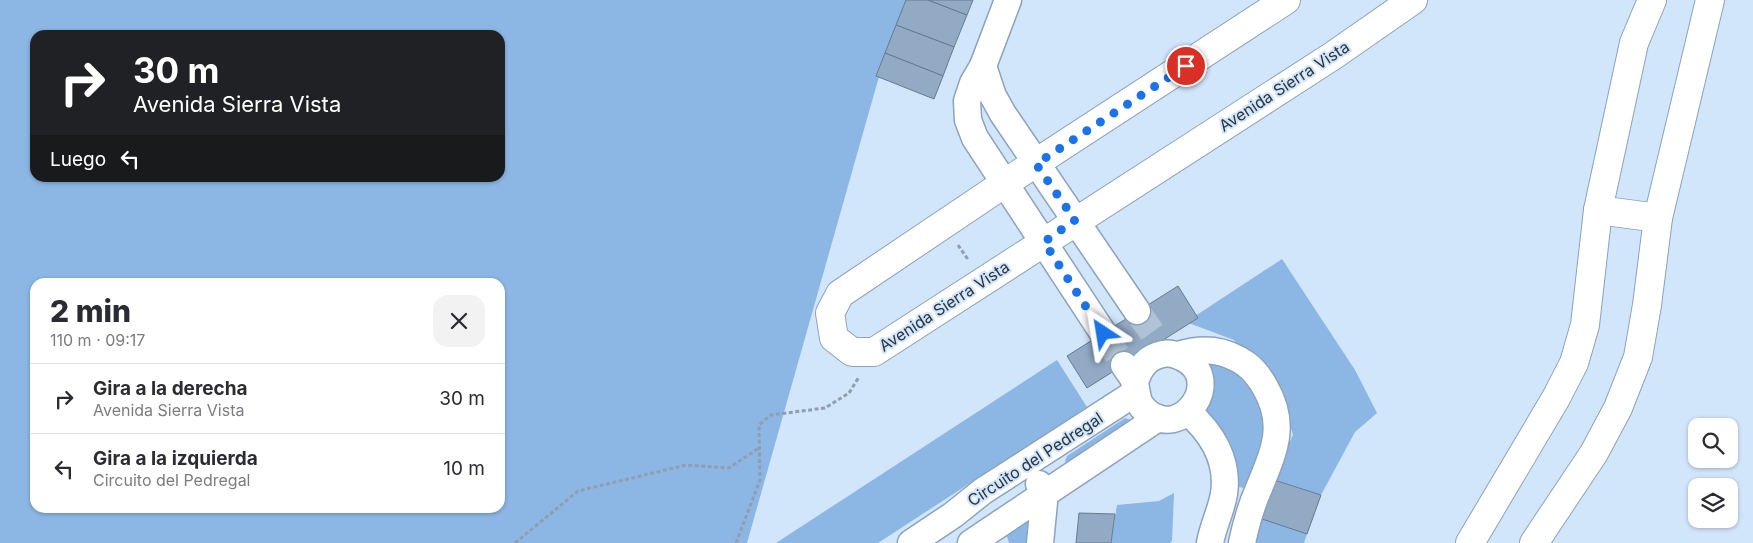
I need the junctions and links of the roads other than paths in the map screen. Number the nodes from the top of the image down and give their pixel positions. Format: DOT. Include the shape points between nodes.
graph roads {
  1 [pos="1008,0"];
  2 [pos="1286,0"];
  3 [pos="1413,0"];
  4 [pos="1652,0"];
  5 [pos="1710,0"];
  6 [pos="983,66"];
  7 [pos="1036,164"];
  8 [pos="1005,183"];
  9 [pos="1598,210"];
  10 [pos="1658,218"];
  11 [pos="1075,220"];
  12 [pos="1044,242"];
  13 [pos="1137,311"];
  14 [pos="1103,333"];
  15 [pos="1167,350"];
  16 [pos="1132,380"];
  17 [pos="1188,412"];
  18 [pos="1158,418"];
  19 [pos="1024,465"];
  20 [pos="1258,488"];
  21 [pos="982,491"];
  22 [pos="1045,492"];
  23 [pos="1223,492"];
  24 [pos="1248,517"];
  25 [pos="1004,533"];
  26 [pos="911,543"];
  27 [pos="971,543"];
  28 [pos="1040,543"];
  29 [pos="1210,543"];
  30 [pos="1242,543"];
  31 [pos="1470,543"];
  32 [pos="1534,543"];
  1 -- 6 [label="street"];
  2 -- 7 [label="main road, Avenida Sierra Vista"];
  3 -- 11 [label="main road, Avenida Sierra Vista" via="1334,55"];
  4 -- 9 [label="main road" via="1634,43"];
  5 -- 10 [label="main road"];
  6 -- 7 [label="street" via="1003,114"];
  6 -- 8 [label="street" via="967,101 968,120 975,138"];
  7 -- 8 [label="main road, Avenida Sierra Vista"];
  7 -- 11 [label="street"];
  8 -- 12 [label="street"];
  8 -- 12 [label="main road, Avenida Sierra Vista" via="840,294 830,313 834,338 852,352 874,352"];
  9 -- 10 [label="main road"];
  9 -- 31 [label="main road" via="1584,325 1574,363"];
  10 -- 32 [label="main road" via="1638,357 1618,408 1594,453"];
  11 -- 12 [label="main road, Avenida Sierra Vista"];
  11 -- 13 [label="street"];
  12 -- 14 [label="street"];
  15 -- 16 [label="street" via="1146,362"];
  15 -- 17 [label="street" via="1188,360 1200,380 1196,404"];
  15 -- 20 [label="street" via="1222,351 1236,357 1260,378 1276,411 1277,429 1275,448"];
  16 -- 18 [label="street" via="1140,404"];
  16 -- 19 [label="street, Circuito del Pedregal"];
  17 -- 18 [label="street" via="1178,418"];
  17 -- 23 [label="street" via="1214,442 1224,468"];
  18 -- 22 [label="street, Circuito del Pedregal"];
  19 -- 21 [label="street, Circuito del Pedregal"];
  19 -- 22 [label="street"];
  20 -- 23 [label="street" via="1244,493 1230,487"];
  20 -- 24 [label="street"];
  21 -- 25 [label="street"];
  21 -- 26 [label="street, Circuito del Pedregal"];
  22 -- 25 [label="street, Circuito del Pedregal"];
  22 -- 28 [label="street"];
  23 -- 24 [label="street" via="1240,505"];
  23 -- 29 [label="street"];
  24 -- 30 [label="street"];
  25 -- 27 [label="street, Circuito del Pedregal"];
}
